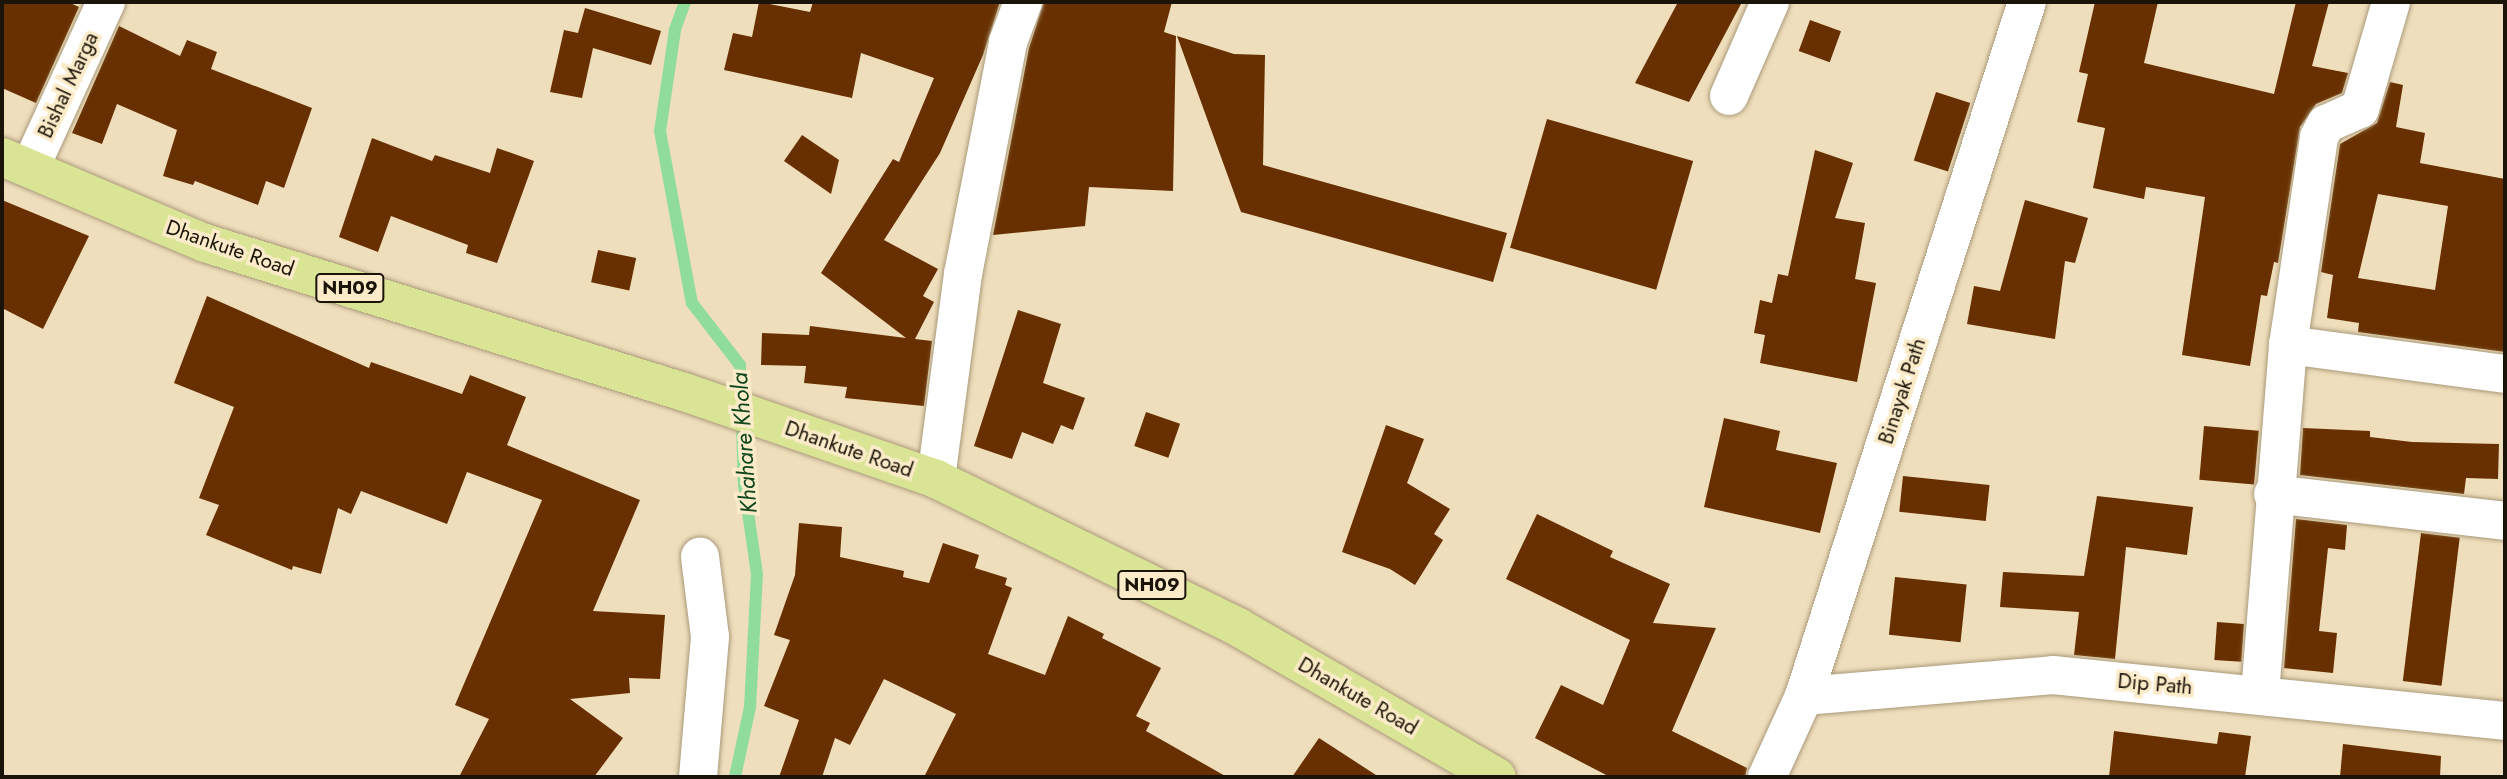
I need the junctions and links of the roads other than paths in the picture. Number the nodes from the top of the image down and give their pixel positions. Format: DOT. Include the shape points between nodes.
graph roads {
  1 [pos="106,2"];
  2 [pos="1023,2"];
  3 [pos="1770,2"];
  4 [pos="2027,2"];
  5 [pos="2391,2"];
  6 [pos="1729,96"];
  7 [pos="16,162"];
  8 [pos="2288,345"];
  9 [pos="2505,374"];
  10 [pos="936,479"];
  11 [pos="2273,494"];
  12 [pos="2505,521"];
  13 [pos="700,557"];
  14 [pos="2260,694"];
  15 [pos="1804,696"];
  16 [pos="2505,721"];
  17 [pos="698,777"];
  18 [pos="1497,777"];
  19 [pos="1766,777"];
  1 -- 7 [label="street, Bishal Marga"];
  2 -- 10 [label="street" via="1008,41 964,274"];
  3 -- 6 [label="street"];
  4 -- 15 [label="street, Binayak Path"];
  5 -- 8 [label="street" via="2360,109 2326,124 2319,137"];
  7 -- 10 [label="main road, Dhankute Road / NH09" via="205,243 706,399"];
  8 -- 9 [label="street"];
  8 -- 11 [label="street"];
  10 -- 18 [label="main road, Dhankute Road / NH09" via="1238,626"];
  11 -- 12 [label="street"];
  11 -- 14 [label="street"];
  13 -- 17 [label="street" via="710,638"];
  14 -- 15 [label="street, Dip Path" via="2053,675"];
  14 -- 16 [label="street, Dip Path"];
  15 -- 19 [label="street, Binayak Path"];
}
